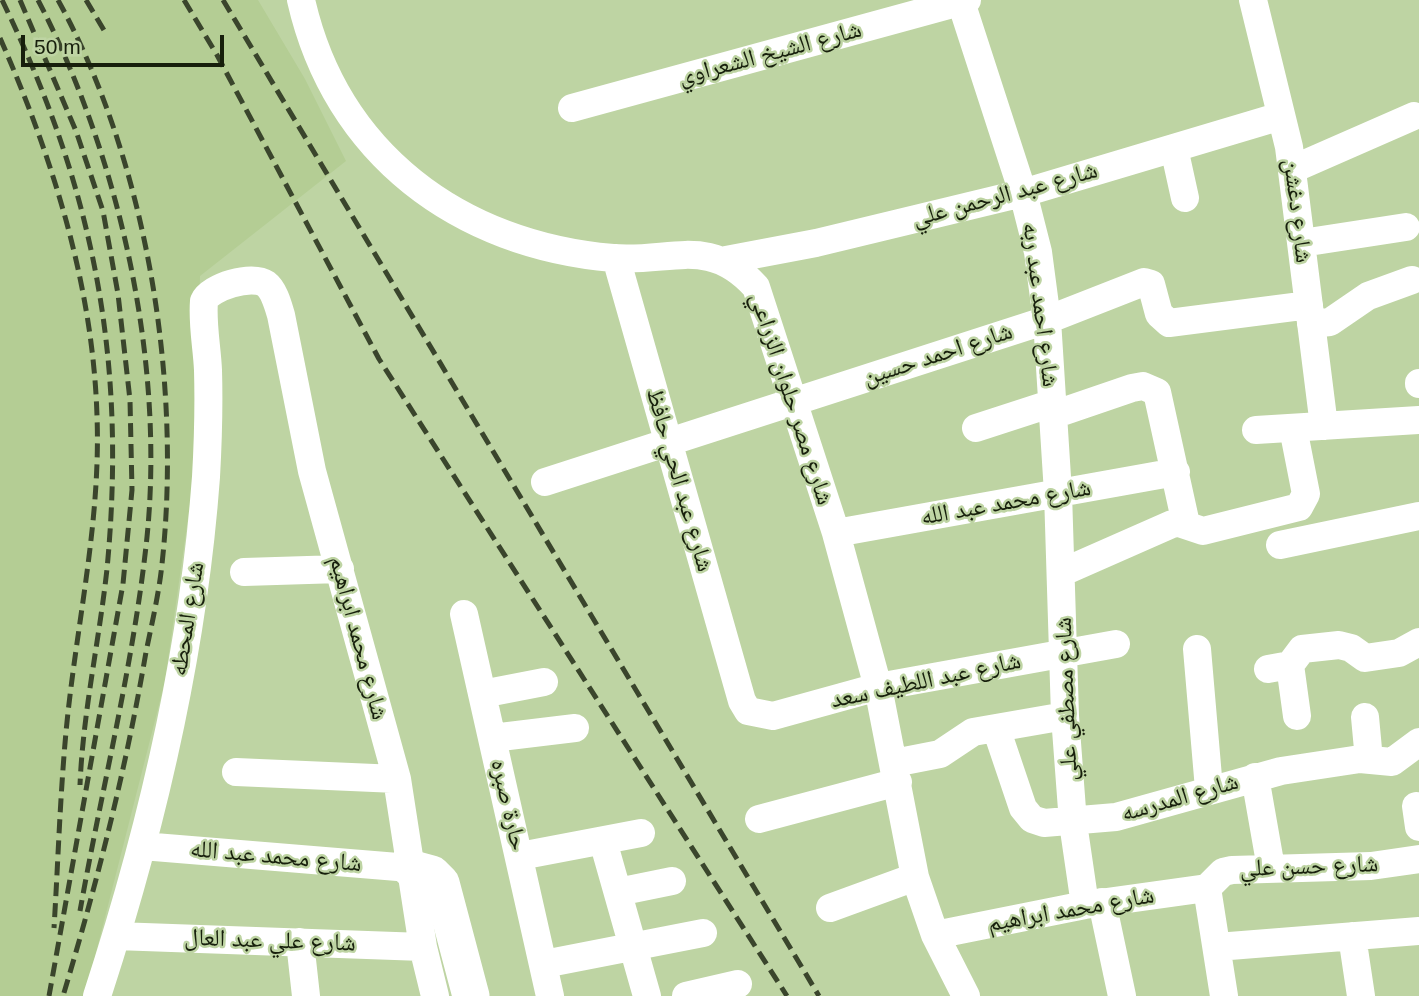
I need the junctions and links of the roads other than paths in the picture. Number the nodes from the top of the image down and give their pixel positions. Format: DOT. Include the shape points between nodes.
graph roads {
  1 [pos="301,0"];
  2 [pos="1252,0"];
  3 [pos="964,1"];
  4 [pos="572,108"];
  5 [pos="1282,116"];
  6 [pos="1414,116"];
  7 [pos="1174,148"];
  8 [pos="1293,169"];
  9 [pos="1024,193"];
  10 [pos="1185,198"];
  11 [pos="1405,227"];
  12 [pos="1302,243"];
  13 [pos="616,258"];
  14 [pos="726,261"];
  15 [pos="1412,281"];
  16 [pos="266,284"];
  17 [pos="1310,315"];
  18 [pos="1047,320"];
  19 [pos="793,402"];
  20 [pos="1053,409"];
  21 [pos="1419,420"];
  22 [pos="1324,426"];
  23 [pos="976,428"];
  24 [pos="1293,428"];
  25 [pos="1256,430"];
  26 [pos="668,442"];
  27 [pos="1176,472"];
  28 [pos="545,482"];
  29 [pos="1058,493"];
  30 [pos="1419,516"];
  31 [pos="1186,524"];
  32 [pos="836,533"];
  33 [pos="1280,545"];
  34 [pos="340,569"];
  35 [pos="244,572"];
  36 [pos="1063,572"];
  37 [pos="464,614"];
  38 [pos="1419,642"];
  39 [pos="1116,644"];
  40 [pos="1197,649"];
  41 [pos="1064,652"];
  42 [pos="544,682"];
  43 [pos="878,687"];
  44 [pos="482,694"];
  45 [pos="742,701"];
  46 [pos="1065,716"];
  47 [pos="1297,716"];
  48 [pos="1365,717"];
  49 [pos="575,727"];
  50 [pos="996,728"];
  51 [pos="492,738"];
  52 [pos="1419,742"];
  53 [pos="1369,760"];
  54 [pos="236,772"];
  55 [pos="896,773"];
  56 [pos="1255,777"];
  57 [pos="397,779"];
  58 [pos="1209,789"];
  59 [pos="759,819"];
  60 [pos="1073,822"];
  61 [pos="642,834"];
  62 [pos="603,841"];
  63 [pos="142,846"];
  64 [pos="520,856"];
  65 [pos="1419,859"];
  66 [pos="410,868"];
  67 [pos="1271,869"];
  68 [pos="915,877"];
  69 [pos="672,881"];
  70 [pos="1207,888"];
  71 [pos="618,892"];
  72 [pos="1093,904"];
  73 [pos="830,908"];
  74 [pos="1419,930"];
  75 [pos="703,933"];
  76 [pos="935,935"];
  77 [pos="116,936"];
  78 [pos="1352,936"];
  79 [pos="300,942"];
  80 [pos="634,946"];
  81 [pos="423,947"];
  82 [pos="1216,947"];
  83 [pos="544,964"];
  84 [pos="738,984"];
  85 [pos="97,996"];
  86 [pos="306,996"];
  87 [pos="435,996"];
  88 [pos="471,996"];
  89 [pos="550,996"];
  90 [pos="647,996"];
  91 [pos="686,996"];
  92 [pos="966,996"];
  93 [pos="1122,996"];
  94 [pos="1224,996"];
  95 [pos="1361,996"];
  1 -- 13 [label="street, شارع مصر حلوان الزراعي" via="322,64 352,118 393,165 440,204 495,233 555,252"];
  2 -- 5 [label="street, شارع دغشن"];
  3 -- 4 [label="street, شارع الشيخ الشعراوي"];
  3 -- 9 [label="street, شارع احمد عبد ربه"];
  5 -- 7 [label="street, شارع عبد الرحمن علي"];
  5 -- 8 [label="street, شارع دغشن"];
  6 -- 8 [label="street"];
  7 -- 9 [label="street, شارع عبد الرحمن علي"];
  7 -- 10 [label="street"];
  8 -- 12 [label="street, شارع دغشن"];
  9 -- 14 [label="street, شارع عبد الرحمن علي"];
  9 -- 18 [label="street, شارع احمد عبد ربه"];
  11 -- 12 [label="street"];
  12 -- 17 [label="street, شارع دغشن"];
  13 -- 14 [label="street, شارع مصر حلوان الزراعي" via="700,254"];
  13 -- 26 [label="street, شارع عبد الحي حافظ"];
  14 -- 19 [label="street, شارع مصر حلوان الزراعي" via="755,286"];
  15 -- 17 [label="street" via="1368,296 1330,322"];
  16 -- 34 [label="street, شارع محمد ابراهيم" via="281,315 300,419"];
  16 -- 63 [label="street, شارع المحطه" via="253,280 213,290 204,301 208,372 200,536 169,738"];
  17 -- 18 [label="street, شارع احمد حسين" via="1169,323 1162,320 1154,291 1144,282"];
  17 -- 22 [label="street, شارع دغشن"];
  18 -- 19 [label="street, شارع احمد حسين"];
  18 -- 20 [label="street, شارع احمد عبد ربه"];
  19 -- 26 [label="street, شارع احمد حسين"];
  19 -- 32 [label="street, شارع مصر حلوان الزراعي"];
  20 -- 23 [label="street"];
  20 -- 27 [label="street" via="1132,388 1151,388 1157,392"];
  20 -- 29 [label="street, شارع احمد عبد ربه"];
  21 -- 22 [label="street"];
  22 -- 24 [label="street"];
  24 -- 25 [label="street"];
  24 -- 31 [label="street" via="1306,494 1298,507 1203,531"];
  26 -- 28 [label="street, شارع احمد حسين"];
  26 -- 45 [label="street, شارع عبد الحي حافظ"];
  27 -- 29 [label="street, شارع محمد عبد الله"];
  27 -- 31 [label="street"];
  29 -- 32 [label="street, شارع محمد عبد الله"];
  29 -- 36 [label="street, شارع مصطفي علي"];
  30 -- 33 [label="street"];
  31 -- 36 [label="street" via="1168,525"];
  32 -- 43 [label="street, شارع مصر حلوان الزراعي"];
  34 -- 35 [label="street"];
  34 -- 57 [label="street, شارع محمد ابراهيم"];
  36 -- 41 [label="street, شارع مصطفي علي"];
  37 -- 44 [label="street, حارة صبره"];
  38 -- 47 [label="street" via="1399,653 1365,658 1339,645 1302,649 1279,667"];
  39 -- 41 [label="street, شارع عبد اللطيف سعد"];
  40 -- 58 [label="street"];
  41 -- 43 [label="street, شارع عبد اللطيف سعد"];
  41 -- 46 [label="street, شارع مصطفي علي"];
  42 -- 44 [label="street"];
  43 -- 45 [label="street, شارع عبد اللطيف سعد" via="773,716 748,711"];
  43 -- 55 [label="street, شارع مصر حلوان الزراعي"];
  44 -- 51 [label="street, حارة صبره"];
  46 -- 50 [label="street"];
  46 -- 60 [label="street, شارع مصطفي علي"];
  48 -- 53 [label="street"];
  49 -- 51 [label="street"];
  50 -- 55 [label="street" via="966,734 940,754"];
  50 -- 60 [label="street, شارع المدرسه" via="1023,808 1032,819"];
  51 -- 64 [label="street, حارة صبره"];
  52 -- 53 [label="street, شارع المدرسه" via="1392,762"];
  53 -- 56 [label="street, شارع المدرسه"];
  54 -- 57 [label="street"];
  55 -- 59 [label="street"];
  55 -- 68 [label="street, شارع مصر حلوان الزراعي"];
  56 -- 58 [label="street, شارع المدرسه"];
  56 -- 67 [label="street"];
  57 -- 66 [label="street, شارع محمد ابراهيم"];
  58 -- 60 [label="street, شارع المدرسه" via="1116,817"];
  60 -- 72 [label="street, شارع مصطفي علي"];
  61 -- 62 [label="street"];
  62 -- 64 [label="street"];
  62 -- 71 [label="street"];
  63 -- 66 [label="street, شارع محمد عبد الله"];
  63 -- 77 [label="street, شارع المحطه"];
  64 -- 83 [label="street, حارة صبره"];
  65 -- 67 [label="street, شارع حسن علي" via="1371,866"];
  66 -- 81 [label="street, شارع محمد ابراهيم"];
  66 -- 88 [label="main road" via="432,874 441,883"];
  67 -- 70 [label="street, شارع حسن علي" via="1223,872"];
  68 -- 73 [label="street"];
  68 -- 76 [label="street, شارع مصر حلوان الزراعي"];
  69 -- 71 [label="street"];
  70 -- 72 [label="street, شارع محمد ابراهيم"];
  70 -- 82 [label="street"];
  71 -- 80 [label="street"];
  72 -- 76 [label="street, شارع محمد ابراهيم"];
  72 -- 93 [label="street, شارع مصطفي علي"];
  74 -- 78 [label="street"];
  75 -- 80 [label="street"];
  76 -- 92 [label="street, شارع مصر حلوان الزراعي"];
  77 -- 79 [label="street, شارع علي عبد العال"];
  77 -- 85 [label="street, شارع المحطه"];
  78 -- 82 [label="street"];
  78 -- 95 [label="street"];
  79 -- 81 [label="street, شارع علي عبد العال"];
  79 -- 86 [label="street"];
  80 -- 83 [label="street"];
  80 -- 90 [label="street"];
  81 -- 87 [label="street, شارع محمد ابراهيم"];
  82 -- 94 [label="street"];
  83 -- 89 [label="street, حارة صبره"];
  84 -- 91 [label="street"];
}
